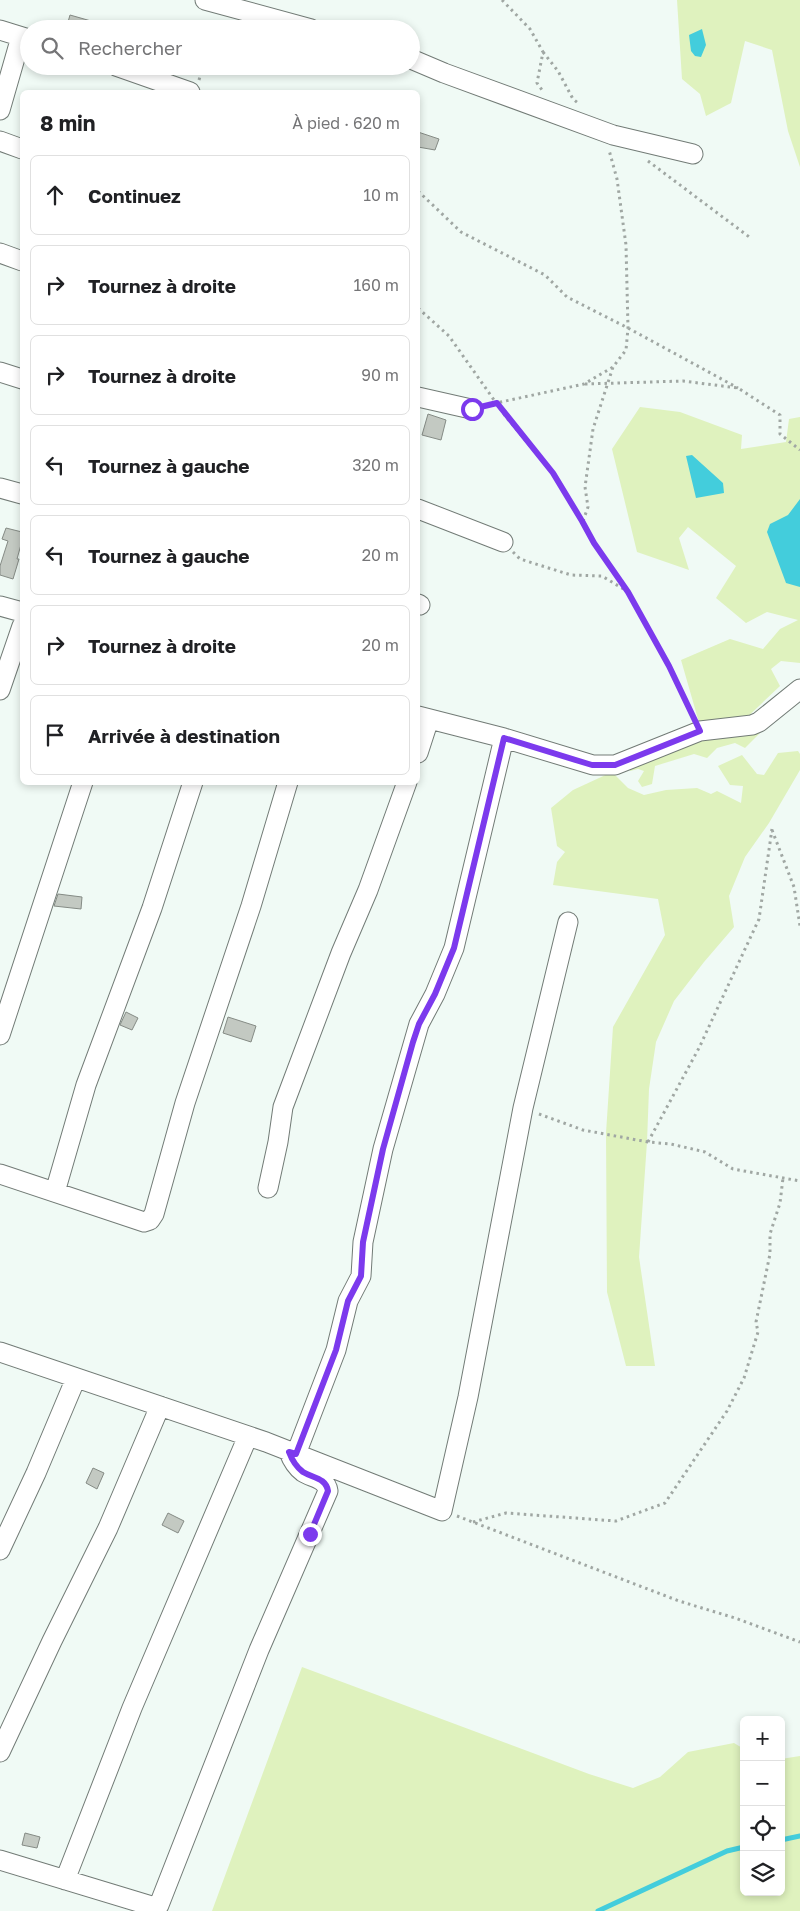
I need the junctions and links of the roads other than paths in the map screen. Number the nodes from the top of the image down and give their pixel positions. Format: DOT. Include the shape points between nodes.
graph roads {
  1 [pos="205,0"];
  2 [pos="278,20"];
  3 [pos="0,30"];
  4 [pos="20,36"];
  5 [pos="20,52"];
  6 [pos="420,63"];
  7 [pos="142,75"];
  8 [pos="184,90"];
  9 [pos="0,110"];
  10 [pos="0,141"];
  11 [pos="20,148"];
  12 [pos="693,154"];
  13 [pos="0,252"];
  14 [pos="20,260"];
  15 [pos="0,372"];
  16 [pos="20,378"];
  17 [pos="420,397"];
  18 [pos="472,409"];
  19 [pos="0,488"];
  20 [pos="20,493"];
  21 [pos="420,511"];
  22 [pos="503,542"];
  23 [pos="0,606"];
  24 [pos="20,611"];
  25 [pos="20,632"];
  26 [pos="800,689"];
  27 [pos="0,690"];
  28 [pos="423,718"];
  29 [pos="504,738"];
  30 [pos="420,739"];
  31 [pos="83,785"];
  32 [pos="192,785"];
  33 [pos="287,785"];
  34 [pos="406,785"];
  35 [pos="568,922"];
  36 [pos="0,1035"];
  37 [pos="0,1174"];
  38 [pos="268,1188"];
  39 [pos="55,1192"];
  40 [pos="0,1352"];
  41 [pos="76,1378"];
  42 [pos="160,1406"];
  43 [pos="248,1436"];
  44 [pos="293,1453"];
  45 [pos="0,1550"];
  46 [pos="0,1752"];
  47 [pos="0,1860"];
  48 [pos="66,1880"];
  1 -- 2 [label="street"];
  3 -- 4 [label="street"];
  5 -- 9 [label="street"];
  6 -- 12 [label="street" via="605,133"];
  7 -- 8 [label="street"];
  10 -- 11 [label="street"];
  13 -- 14 [label="street"];
  15 -- 16 [label="street"];
  17 -- 18 [label="street"];
  19 -- 20 [label="street"];
  21 -- 22 [label="street"];
  23 -- 24 [label="street"];
  25 -- 27 [label="street"];
  26 -- 29 [label="street" via="752,725 700,731 615,765 592,765"];
  28 -- 29 [label="street"];
  28 -- 30 [label="street"];
  29 -- 44 [label="street" via="454,948 419,1024 383,1149 363,1242 361,1276 348,1301 336,1350"];
  31 -- 36 [label="street"];
  32 -- 39 [label="street" via="152,908 86,1085"];
  33 -- 39 [label="street" via="251,906 185,1103 154,1214 144,1222"];
  34 -- 38 [label="street" via="283,1107"];
  35 -- 44 [label="street" via="523,1108 468,1397 442,1511"];
  37 -- 39 [label="street"];
  40 -- 41 [label="street"];
  41 -- 42 [label="street"];
  41 -- 45 [label="street"];
  42 -- 43 [label="street"];
  42 -- 46 [label="street" via="108,1528"];
  43 -- 44 [label="street"];
  43 -- 48 [label="street" via="132,1708"];
  44 -- 48 [label="street" via="293,1462 304,1472 322,1480 328,1491 258,1650 158,1905 155,1907"];
  47 -- 48 [label="street"];
}
